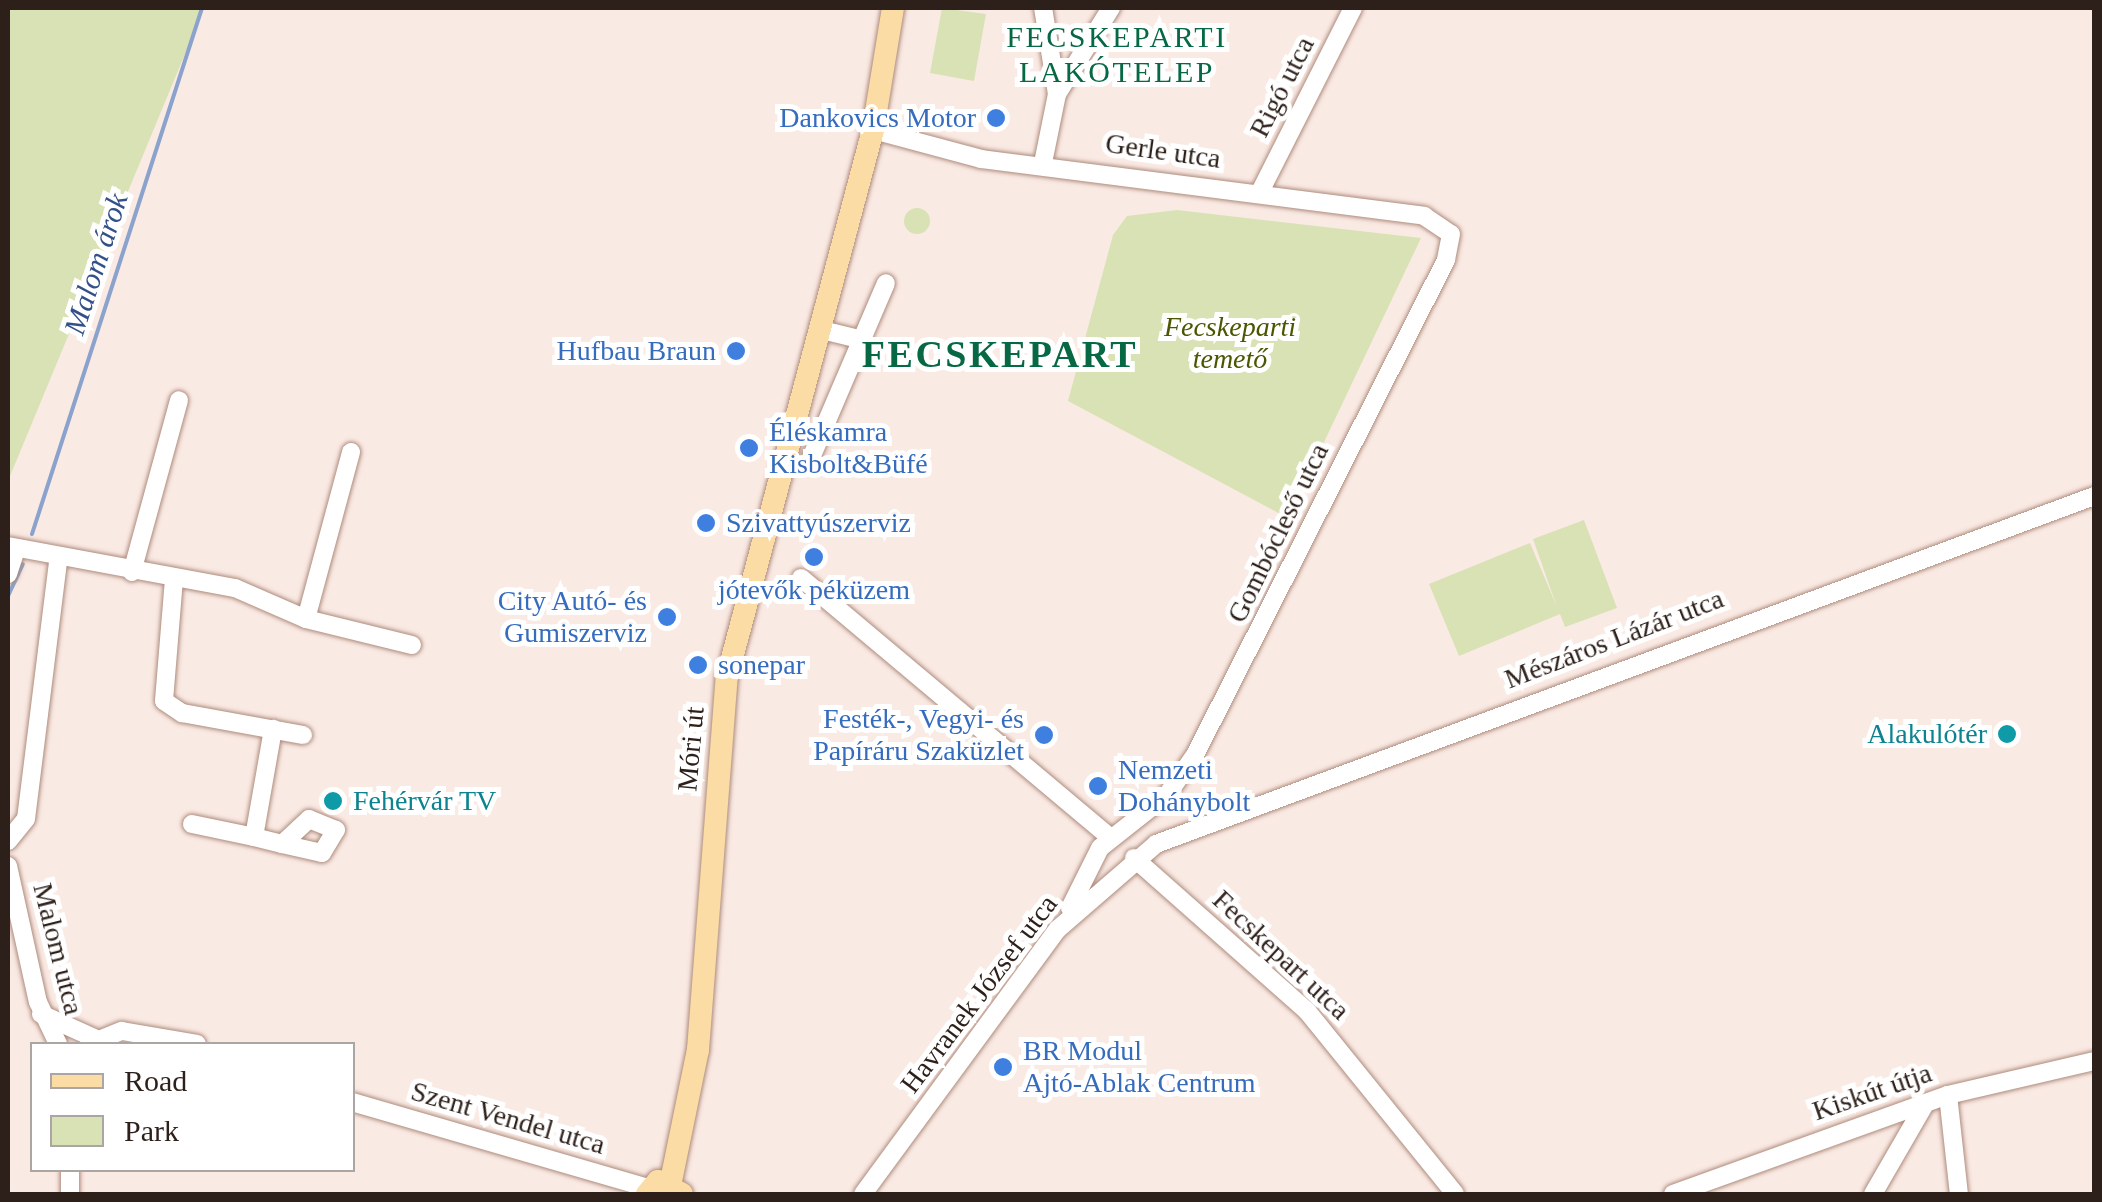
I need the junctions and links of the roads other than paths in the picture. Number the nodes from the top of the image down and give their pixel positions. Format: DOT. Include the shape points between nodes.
graph roads {
  1 [pos="893,8"];
  2 [pos="1043,8"];
  3 [pos="1111,8"];
  4 [pos="1354,8"];
  5 [pos="1057,94"];
  6 [pos="874,130"];
  7 [pos="1043,163"];
  8 [pos="1260,192"];
  9 [pos="1446,224"];
  10 [pos="886,283"];
  11 [pos="818,329"];
  12 [pos="859,339"];
  13 [pos="179,400"];
  14 [pos="352,452"];
  15 [pos="811,458"];
  16 [pos="2094,496"];
  17 [pos="12,548"];
  18 [pos="58,561"];
  19 [pos="132,572"];
  20 [pos="8,574"];
  21 [pos="801,578"];
  22 [pos="174,579"];
  23 [pos="306,619"];
  24 [pos="412,645"];
  25 [pos="272,729"];
  26 [pos="302,735"];
  27 [pos="1136,817"];
  28 [pos="192,824"];
  29 [pos="254,837"];
  30 [pos="8,841"];
  31 [pos="1105,842"];
  32 [pos="282,844"];
  33 [pos="1156,844"];
  34 [pos="1127,863"];
  35 [pos="8,866"];
  36 [pos="1067,918"];
  37 [pos="42,1014"];
  38 [pos="57,1042"];
  39 [pos="93,1042"];
  40 [pos="190,1042"];
  41 [pos="2094,1061"];
  42 [pos="1948,1095"];
  43 [pos="355,1103"];
  44 [pos="1924,1104"];
  45 [pos="662,1189"];
  46 [pos="863,1194"];
  47 [pos="1455,1194"];
  48 [pos="1674,1194"];
  49 [pos="1873,1194"];
  50 [pos="1959,1194"];
  1 -- 6 [label="main road, Móri út"];
  2 -- 5 [label="street"];
  3 -- 5 [label="street"];
  4 -- 8 [label="street, Rigó utca"];
  5 -- 7 [label="street"];
  6 -- 7 [label="street, Gerle utca" via="982,159"];
  6 -- 11 [label="main road, Móri út"];
  7 -- 8 [label="street, Gerle utca"];
  8 -- 9 [label="street, Gerle utca"];
  9 -- 27 [label="street, Gombócleső utca" via="1446,260 1228,695 1181,778"];
  10 -- 12 [label="street"];
  11 -- 12 [label="street"];
  11 -- 45 [label="main road, Móri út" via="728,677 698,1050"];
  12 -- 15 [label="street"];
  13 -- 19 [label="street"];
  14 -- 23 [label="street"];
  16 -- 33 [label="street, Mészáros Lázár utca"];
  17 -- 18 [label="street"];
  17 -- 20 [label="street"];
  18 -- 19 [label="street"];
  18 -- 30 [label="street" via="26,818"];
  19 -- 22 [label="street"];
  21 -- 31 [label="street"];
  22 -- 23 [label="street" via="235,588"];
  22 -- 25 [label="street" via="164,701"];
  23 -- 24 [label="street"];
  25 -- 26 [label="street"];
  25 -- 29 [label="street"];
  27 -- 31 [label="street, Gombócleső utca"];
  27 -- 33 [label="street"];
  28 -- 29 [label="street"];
  29 -- 32 [label="street"];
  31 -- 34 [label="street, Fecskepart utca"];
  31 -- 36 [label="street"];
  33 -- 34 [label="street, Havranek József utca"];
  34 -- 36 [label="street, Havranek József utca"];
  34 -- 47 [label="street, Fecskepart utca" via="1307,1011"];
  35 -- 37 [label="street, Malom utca"];
  36 -- 46 [label="street, Havranek József utca"];
  37 -- 38 [label="street, Malom utca"];
  37 -- 39 [label="street"];
  39 -- 40 [label="street" via="154,1031"];
  41 -- 42 [label="street, Kiskút útja"];
  42 -- 44 [label="street, Kiskút útja"];
  42 -- 50 [label="street"];
  43 -- 45 [label="street, Szent Vendel utca"];
  44 -- 48 [label="street, Kiskút útja"];
  44 -- 49 [label="street"];
}
